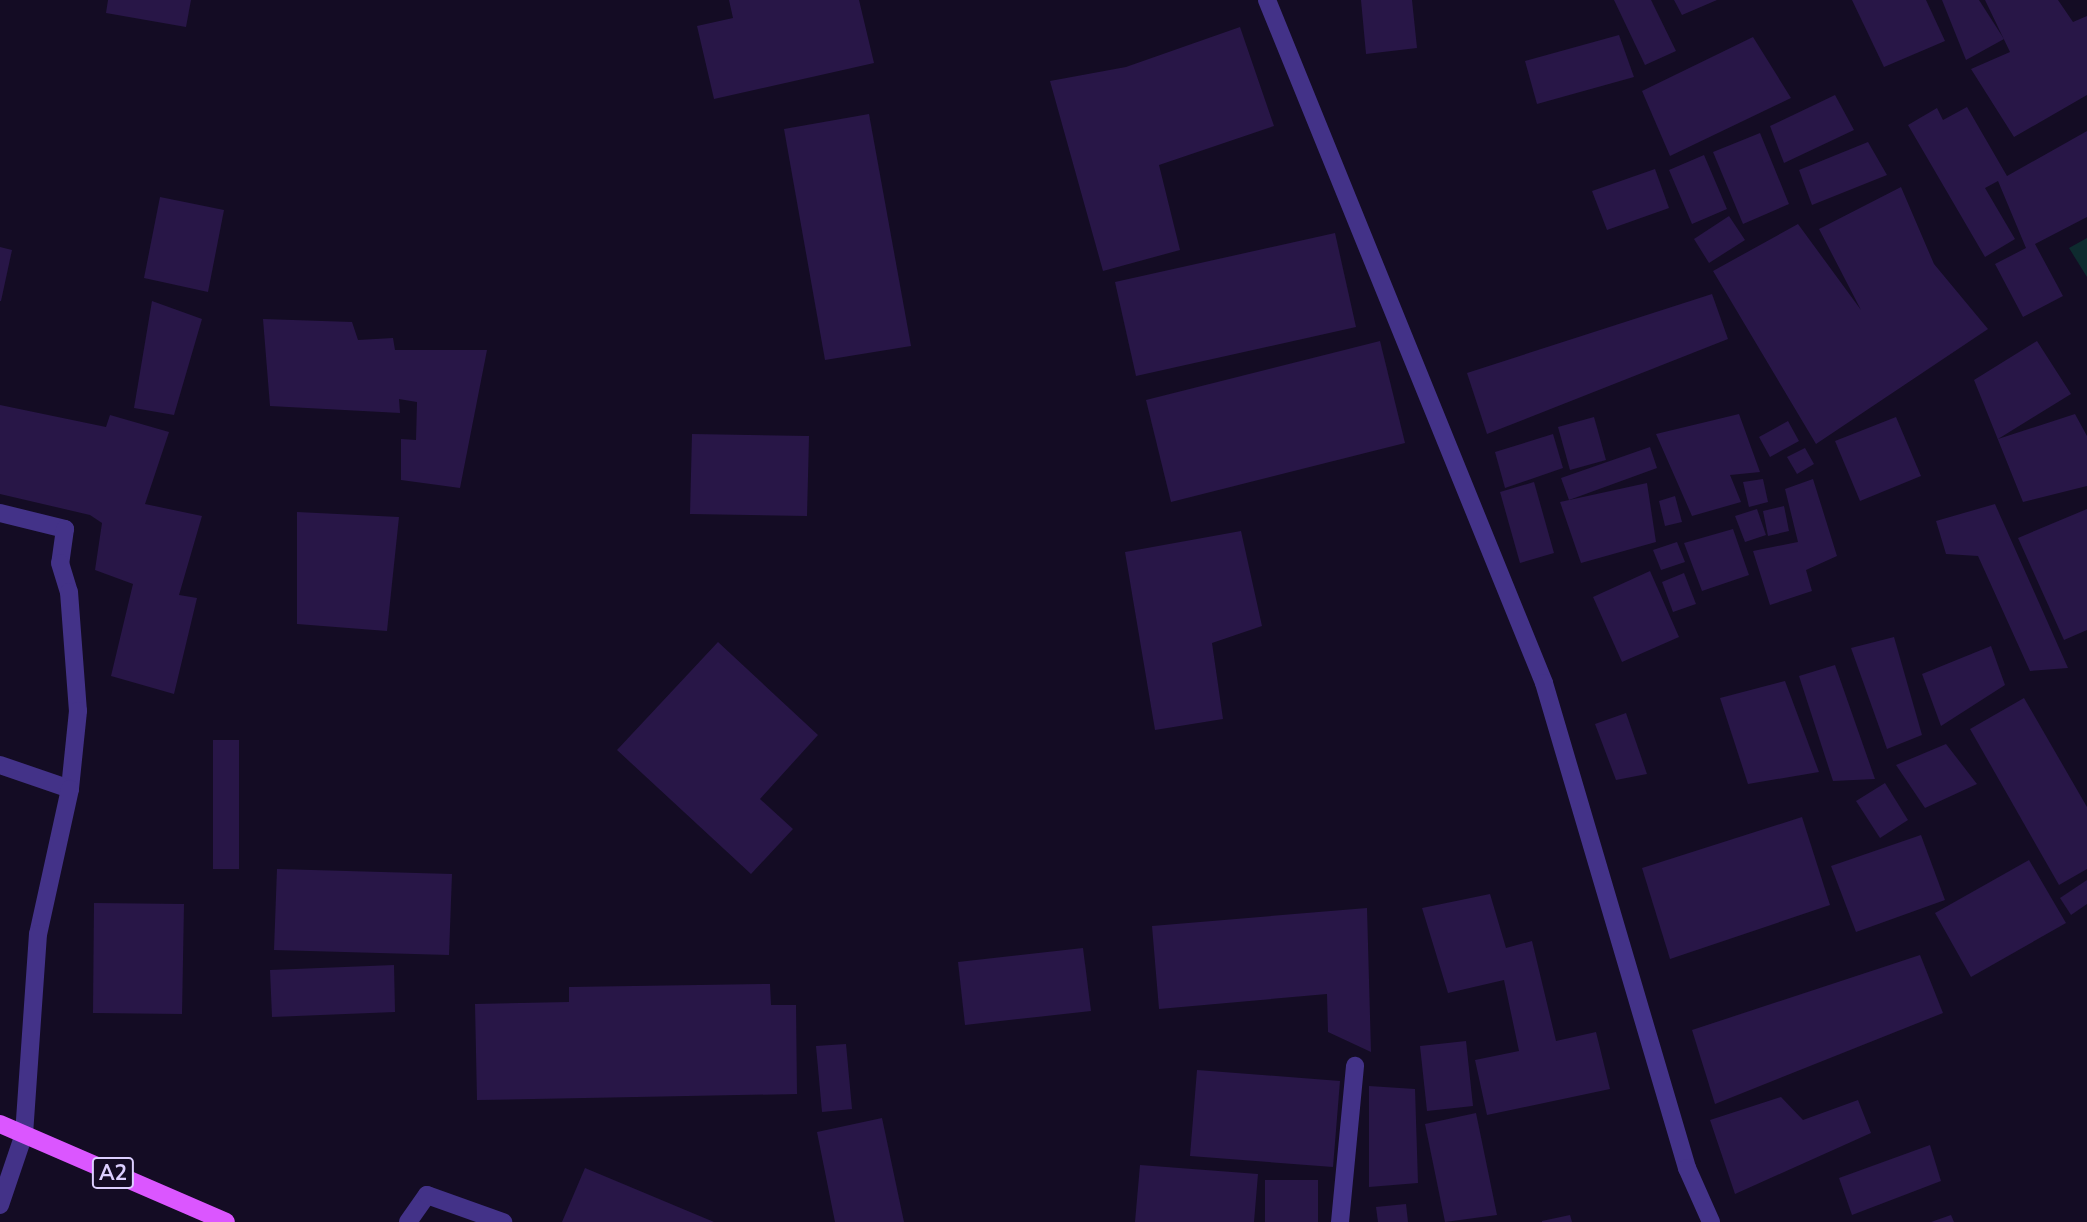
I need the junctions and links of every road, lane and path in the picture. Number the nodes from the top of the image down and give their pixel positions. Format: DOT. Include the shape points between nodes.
graph roads {
  1 [pos="1267,0"];
  2 [pos="0,513"];
  3 [pos="0,765"];
  4 [pos="70,789"];
  5 [pos="1355,1066"];
  6 [pos="0,1124"];
  7 [pos="24,1134"];
  8 [pos="0,1205"];
  9 [pos="226,1222"];
  10 [pos="408,1222"];
  11 [pos="503,1222"];
  12 [pos="1340,1222"];
  13 [pos="1711,1222"];
  1 -- 13 [label="street" via="1544,683 1687,1168"];
  2 -- 4 [label="street" via="65,530 60,564 69,592 78,711"];
  3 -- 4 [label="street"];
  4 -- 7 [label="street" via="38,934"];
  5 -- 12 [label="street"];
  6 -- 7 [label="main road, A2"];
  7 -- 8 [label="street"];
  7 -- 9 [label="main road, A2"];
  10 -- 11 [label="street" via="427,1195"];
}
